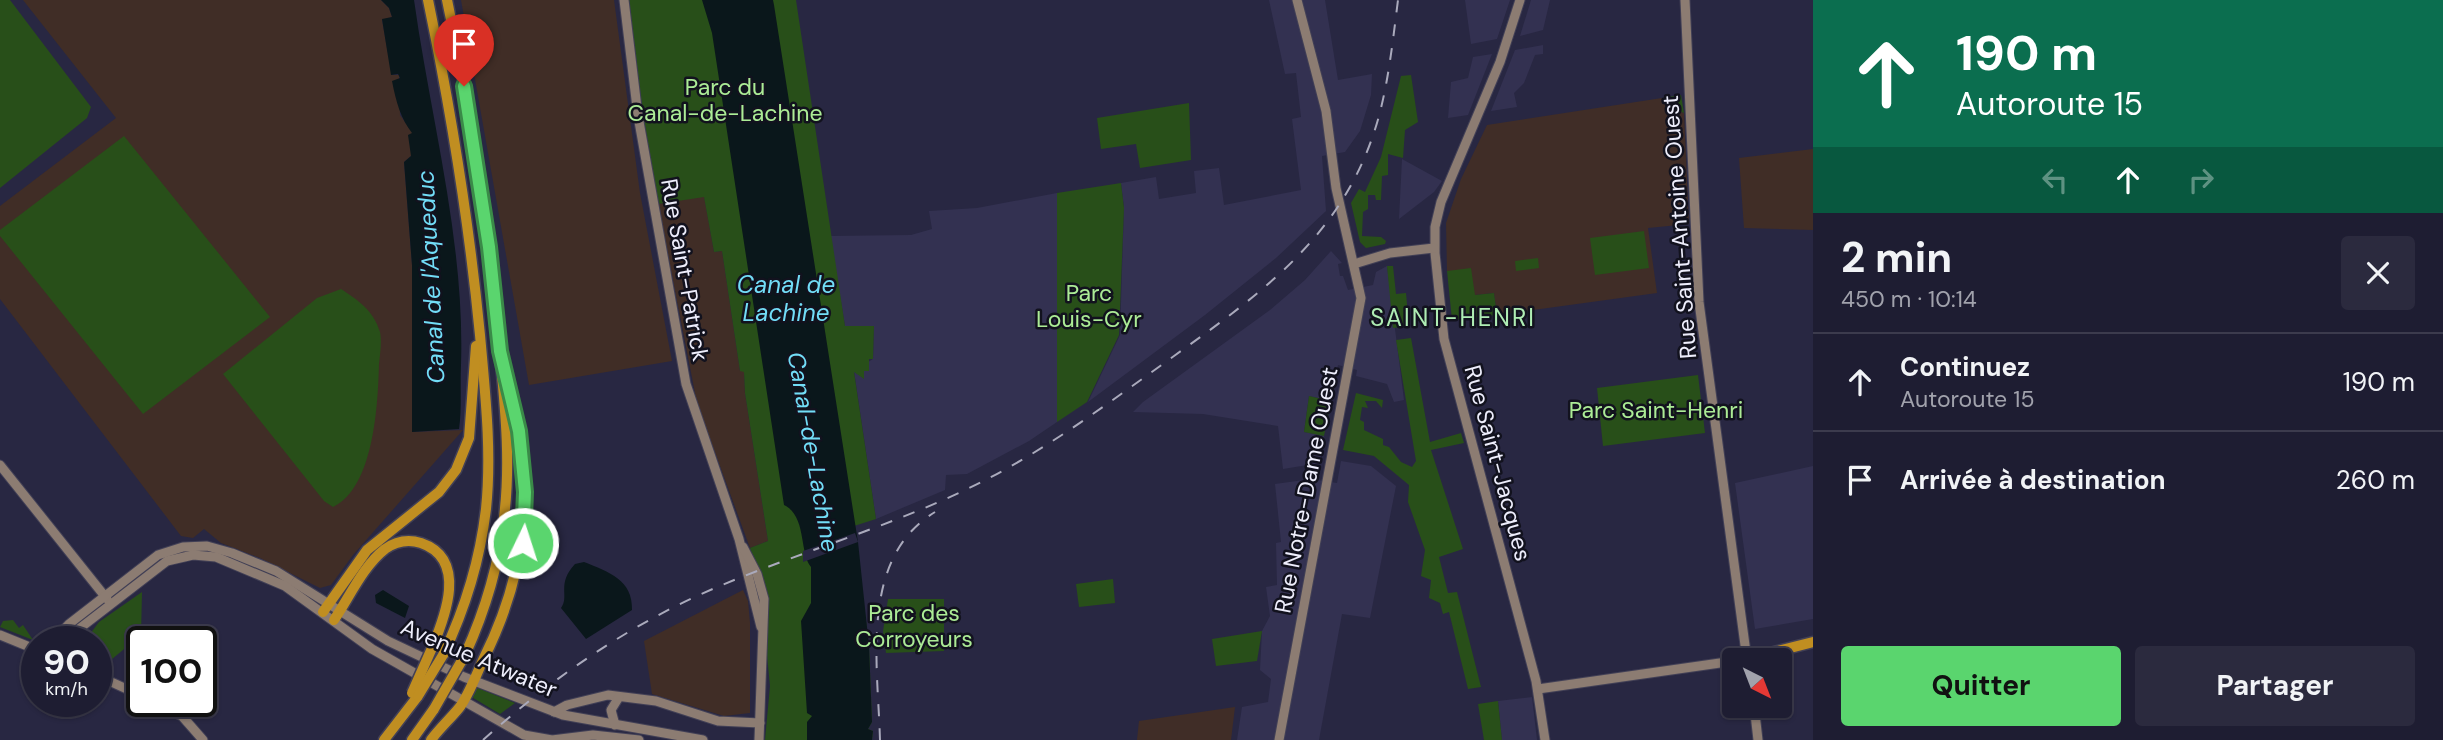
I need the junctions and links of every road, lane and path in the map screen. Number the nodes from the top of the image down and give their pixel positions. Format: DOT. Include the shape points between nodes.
graph roads {
  1 [pos="428,0"];
  2 [pos="447,0"];
  3 [pos="624,0"];
  4 [pos="1297,0"];
  5 [pos="1521,0"];
  6 [pos="1685,0"];
  7 [pos="1434,248"];
  8 [pos="1354,264"];
  9 [pos="478,315"];
  10 [pos="500,351"];
  11 [pos="0,465"];
  12 [pos="107,600"];
  13 [pos="326,608"];
  14 [pos="337,616"];
  15 [pos="73,626"];
  16 [pos="79,626"];
  17 [pos="0,635"];
  18 [pos="1813,642"];
  19 [pos="21,644"];
  20 [pos="1744,648"];
  21 [pos="1791,648"];
  22 [pos="1722,663"];
  23 [pos="472,680"];
  24 [pos="1538,689"];
  25 [pos="415,695"];
  26 [pos="619,697"];
  27 [pos="464,700"];
  28 [pos="554,712"];
  29 [pos="183,717"];
  30 [pos="1755,718"];
  31 [pos="760,723"];
  32 [pos="615,725"];
  33 [pos="608,738"];
  34 [pos="533,739"];
  35 [pos="203,740"];
  36 [pos="384,740"];
  37 [pos="412,740"];
  38 [pos="430,740"];
  39 [pos="639,740"];
  40 [pos="703,740"];
  41 [pos="759,740"];
  42 [pos="1279,740"];
  43 [pos="1545,740"];
  44 [pos="1758,740"];
  1 -- 9 [label="highway" via="456,148"];
  2 -- 10 [label="highway" via="478,168"];
  3 -- 31 [label="main road, Rue Saint-Patrick" via="638,116 686,384 739,539 761,588"];
  4 -- 8 [label="main road, Rue Notre-Dame Ouest" via="1326,111 1342,220"];
  5 -- 7 [label="main road, Rue Saint-Jacques" via="1503,55 1441,202"];
  6 -- 20 [label="main road, Rue Saint-Antoine Ouest" via="1699,302"];
  7 -- 8 [label="main road" via="1390,253"];
  7 -- 24 [label="main road, Rue Saint-Jacques" via="1444,339"];
  8 -- 42 [label="main road, Rue Notre-Dame Ouest" via="1361,303"];
  9 -- 13 [label="highway" via="470,428 460,463 439,492 367,550"];
  9 -- 25 [label="highway, bridge" via="489,451 486,509 473,578 443,655"];
  10 -- 23 [label="highway" via="519,431 524,534 507,608"];
  10 -- 37 [label="highway, bridge" via="507,447 505,517 489,592 465,655"];
  11 -- 12 [label="main road"];
  12 -- 13 [label="main road, Avenue Atwater" via="154,558 204,546 239,555 288,578"];
  12 -- 15 [label="main road"];
  12 -- 16 [label="main road"];
  13 -- 14 [label="main road, Avenue Atwater"];
  14 -- 23 [label="main road, Avenue Atwater"];
  14 -- 25 [label="highway, bridge" via="382,551 405,541 425,545 442,558 449,579 446,609"];
  14 -- 27 [label="main road, Avenue Atwater" via="369,647"];
  17 -- 19 [label="main road"];
  18 -- 21 [label="highway"];
  22 -- 24 [label="main road"];
  23 -- 27 [label="highway"];
  23 -- 28 [label="main road, Avenue Atwater"];
  24 -- 43 [label="main road, Rue Saint-Jacques"];
  25 -- 36 [label="highway"];
  26 -- 28 [label="main road" via="594,697"];
  26 -- 31 [label="main road" via="656,701 718,721"];
  26 -- 32 [label="main road" via="611,710"];
  27 -- 34 [label="main road, Avenue Atwater"];
  27 -- 38 [label="highway"];
  28 -- 32 [label="main road, Avenue Atwater"];
  29 -- 35 [label="main road"];
  30 -- 44 [label="main road"];
  31 -- 41 [label="main road, Rue Saint-Patrick"];
  32 -- 40 [label="main road, Avenue Atwater"];
  33 -- 34 [label="main road, Avenue Atwater"];
  33 -- 39 [label="main road, Avenue Atwater"];
}
